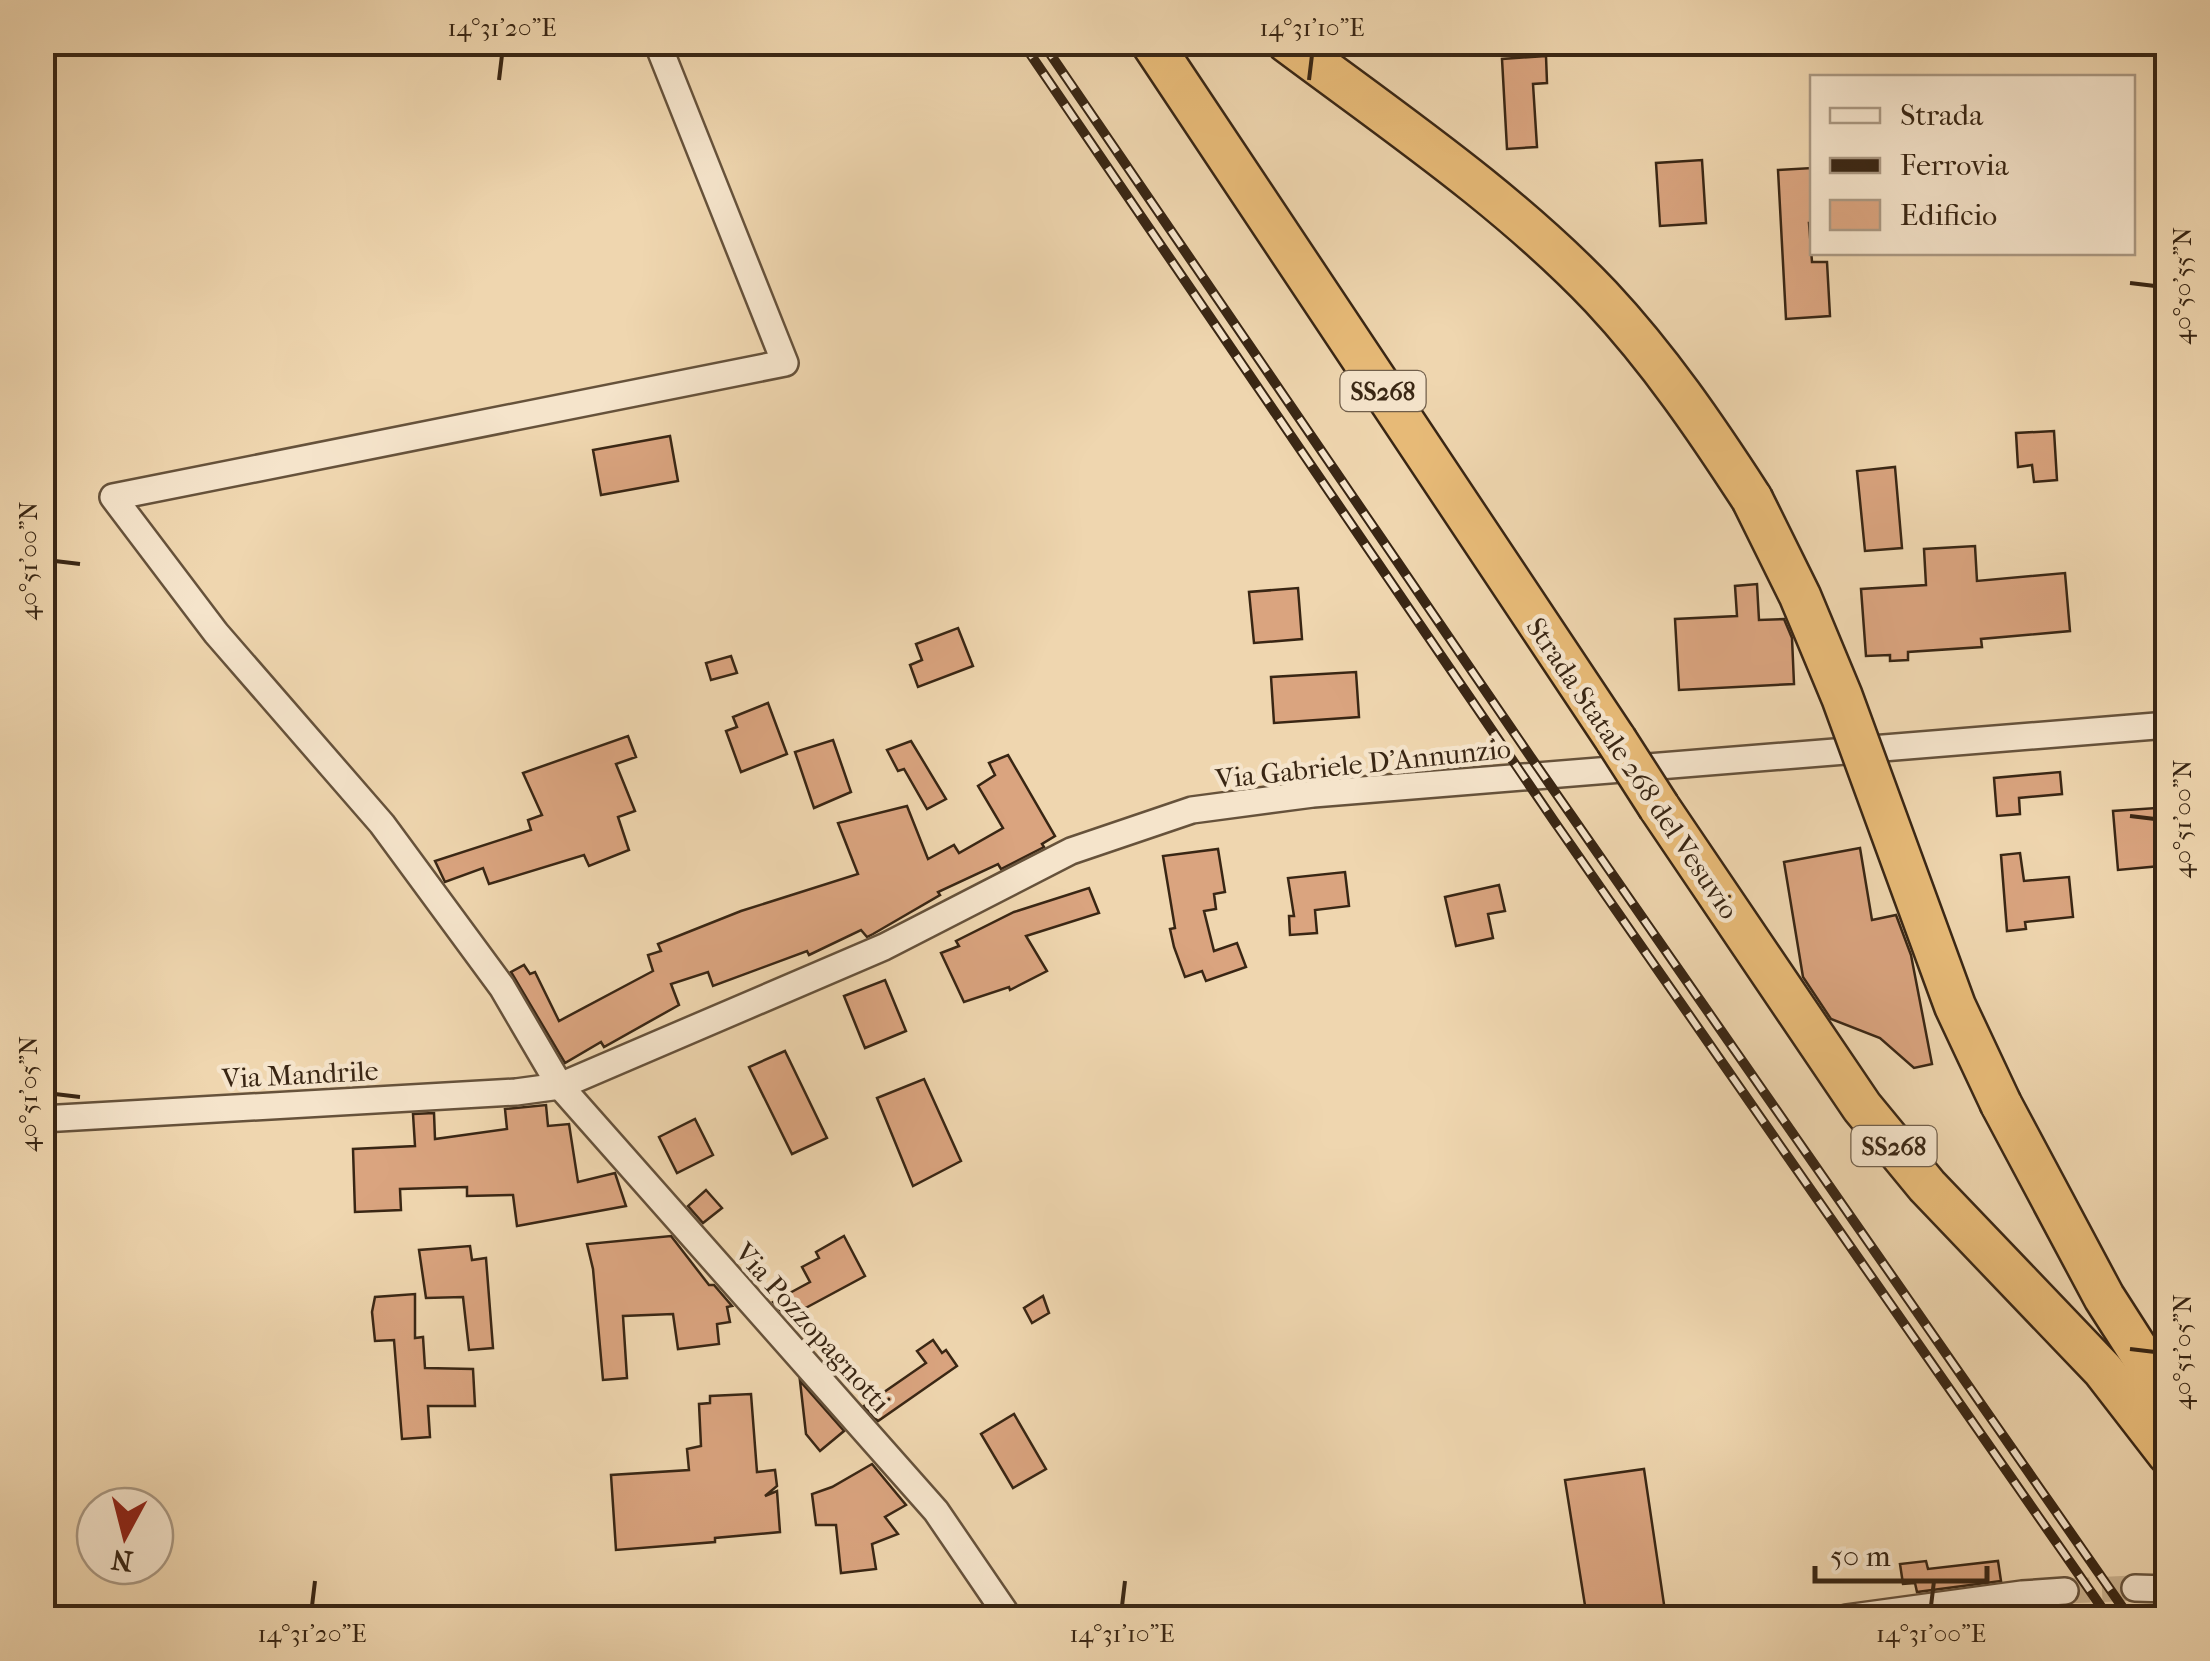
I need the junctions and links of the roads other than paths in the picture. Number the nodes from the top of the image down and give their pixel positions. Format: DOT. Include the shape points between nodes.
graph roads {
  1 [pos="658,42"];
  2 [pos="1150,42"];
  3 [pos="1286,42"];
  4 [pos="2168,726"];
  5 [pos="560,1086"];
  6 [pos="42,1119"];
  7 [pos="2168,1397"];
  8 [pos="2168,1454"];
  9 [pos="2135,1588"];
  10 [pos="2168,1589"];
  11 [pos="2065,1591"];
  12 [pos="2024,1606"];
  13 [pos="1009,1618"];
  14 [pos="1846,1618"];
  1 -- 5 [label="street, Via Pozzopagnotti" via="785,363 113,497 216,633 382,824 502,987"];
  2 -- 8 [label="highway, Strada Statale 268 del Vesuvio / SS268, bridge" via="1862,1107 1927,1186 2102,1370"];
  3 -- 7 [label="highway, bridge" via="1546,244 1600,296 1699,416 1752,499 1800,596 1955,1006 2000,1104 2104,1297"];
  4 -- 5 [label="street, Via Gabriele D'Annunzio" via="1313,794 1192,810 1071,851 884,947"];
  5 -- 6 [label="street, Via Mandrile"];
  5 -- 13 [label="street, Via Pozzopagnotti" via="936,1512"];
  9 -- 10 [label="street"];
  11 -- 12 [label="street"];
  12 -- 14 [label="street"];
}
